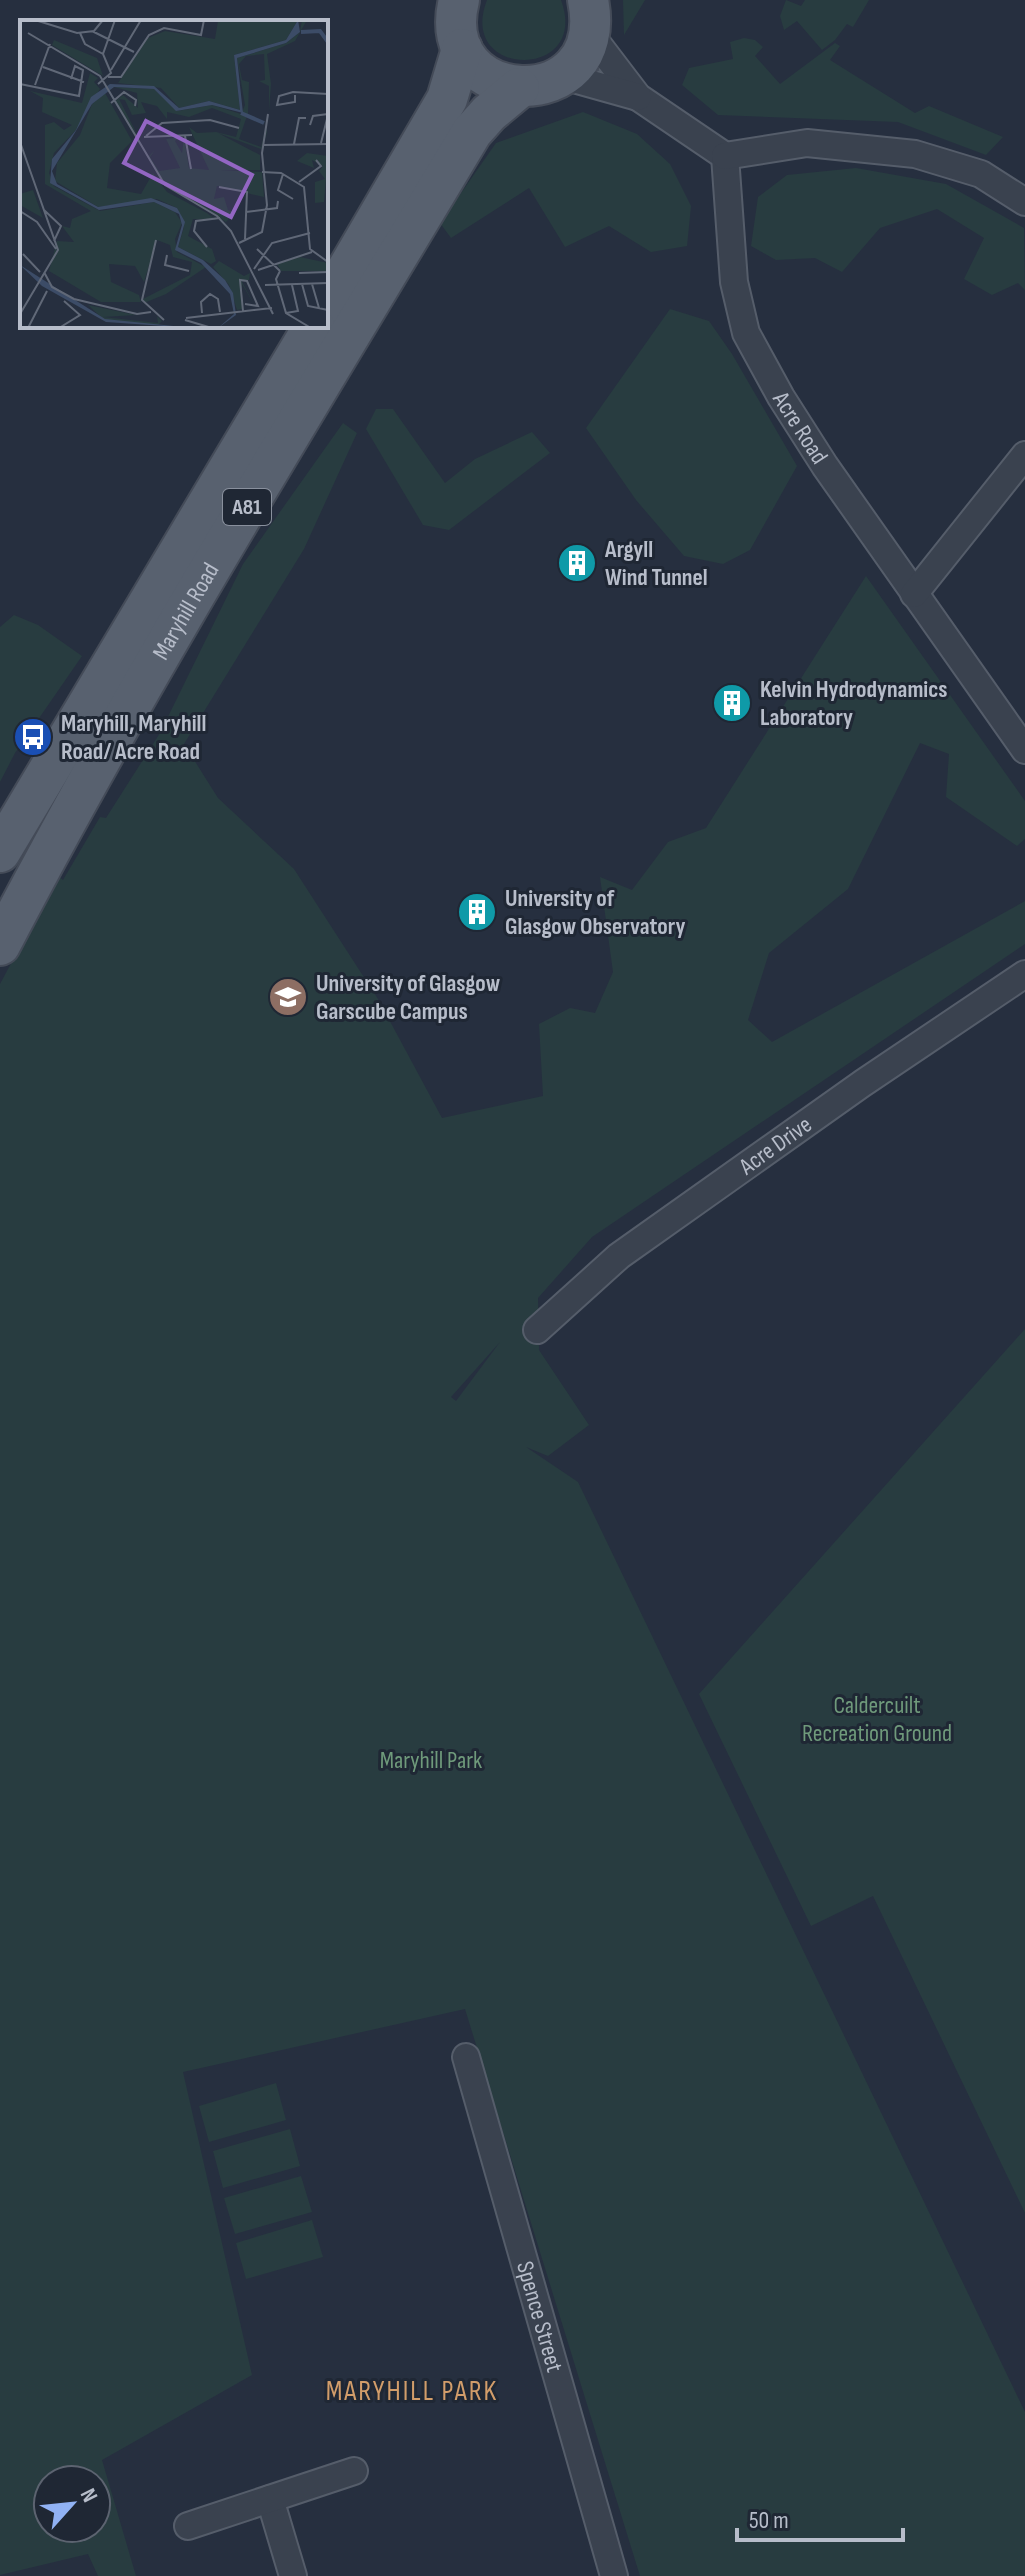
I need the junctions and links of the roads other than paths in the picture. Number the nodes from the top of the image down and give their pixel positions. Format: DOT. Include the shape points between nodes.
graph roads {
  1 [pos="459,0"];
  2 [pos="589,17"];
  3 [pos="462,49"];
  4 [pos="563,76"];
  5 [pos="519,88"];
  6 [pos="638,97"];
  7 [pos="725,156"];
  8 [pos="1025,202"];
  9 [pos="328,303"];
  10 [pos="313,328"];
  11 [pos="1025,455"];
  12 [pos="914,594"];
  13 [pos="1025,750"];
  14 [pos="0,852"];
  15 [pos="0,945"];
  16 [pos="1025,974"];
  17 [pos="537,1330"];
  18 [pos="466,2057"];
  19 [pos="354,2471"];
  20 [pos="270,2499"];
  21 [pos="188,2526"];
  22 [pos="293,2576"];
  23 [pos="614,2576"];
  1 -- 3 [label="main road"];
  2 -- 4 [label="main road" via="585,50"];
  2 -- 6 [label="street"];
  3 -- 5 [label="main road" via="476,69"];
  3 -- 9 [label="main road" via="447,99"];
  4 -- 5 [label="main road, A81"];
  4 -- 6 [label="street"];
  5 -- 15 [label="main road, Maryhill Road / A81" via="472,132 229,536"];
  6 -- 7 [label="street"];
  7 -- 8 [label="street" via="807,143 915,154 981,174"];
  7 -- 12 [label="street, Acre Road" via="734,282 746,333 781,397"];
  10 -- 14 [label="main road, Maryhill Road / A81"];
  11 -- 12 [label="street"];
  12 -- 13 [label="street, Acre Road"];
  16 -- 17 [label="street, Acre Drive" via="619,1256"];
  18 -- 23 [label="street, Spence Street"];
  19 -- 20 [label="street"];
  20 -- 21 [label="street"];
  20 -- 22 [label="street"];
}
